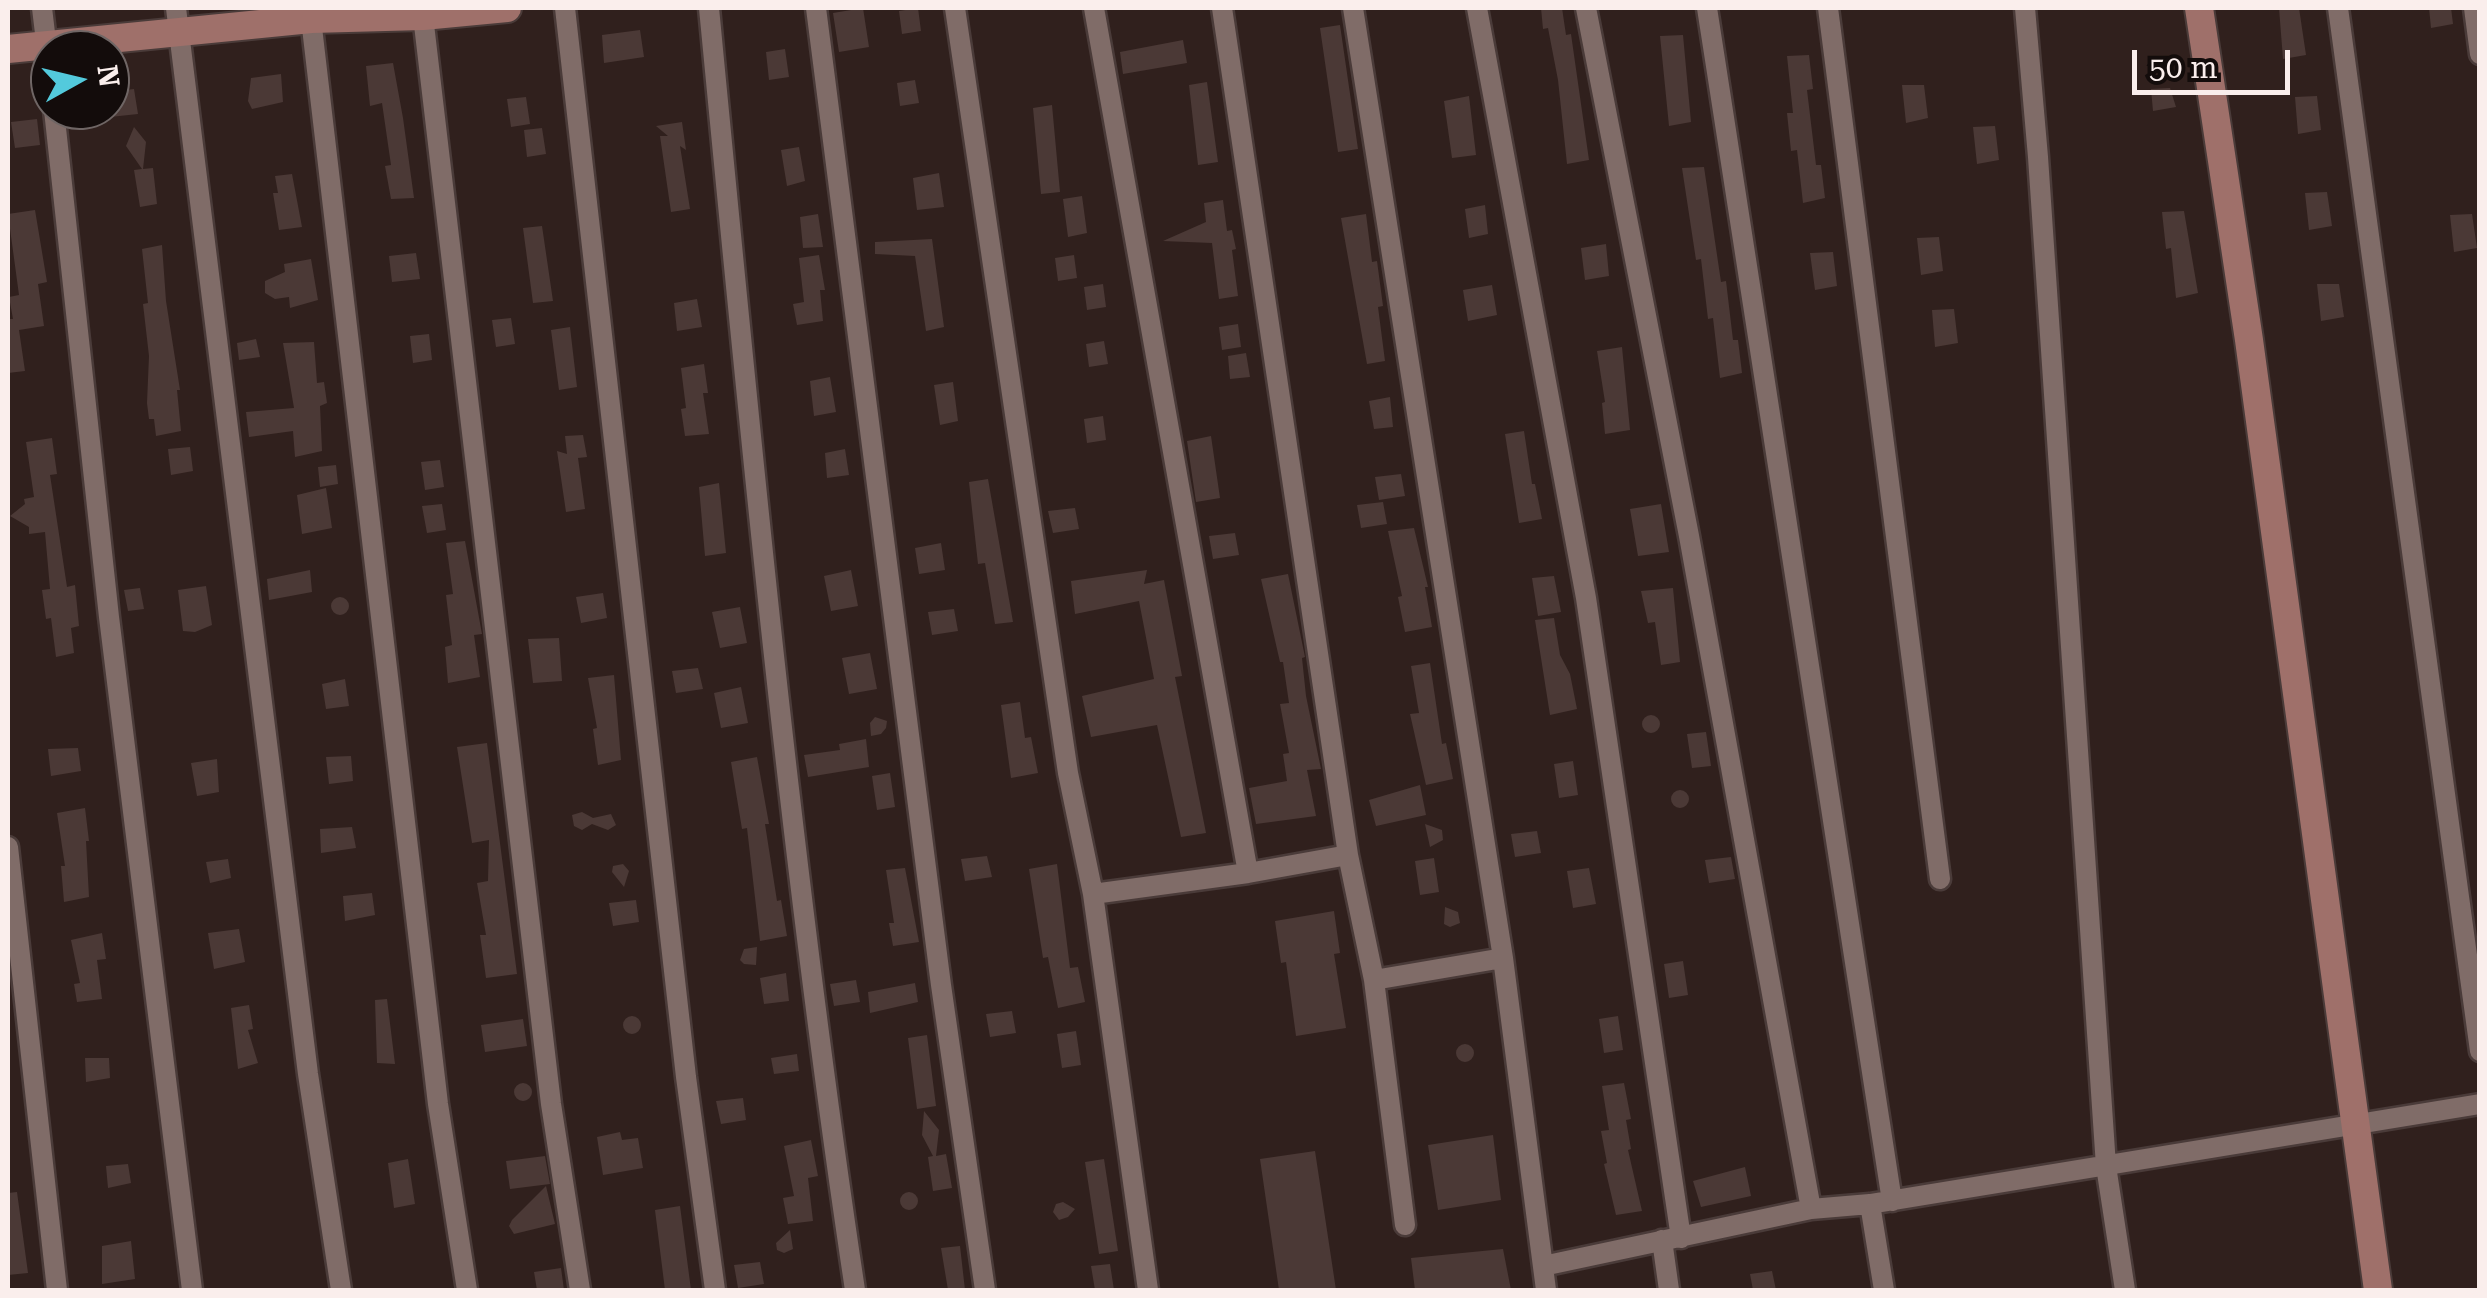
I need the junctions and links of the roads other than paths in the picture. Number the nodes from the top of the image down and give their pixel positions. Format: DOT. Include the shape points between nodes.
graph roads {
  1 [pos="507,8"];
  2 [pos="564,8"];
  3 [pos="710,8"];
  4 [pos="816,8"];
  5 [pos="955,8"];
  6 [pos="1094,8"];
  7 [pos="1222,8"];
  8 [pos="1353,8"];
  9 [pos="1476,8"];
  10 [pos="1586,8"];
  11 [pos="1707,8"];
  12 [pos="1828,8"];
  13 [pos="2025,8"];
  14 [pos="2199,8"];
  15 [pos="2338,8"];
  16 [pos="2474,8"];
  17 [pos="453,10"];
  18 [pos="423,16"];
  19 [pos="177,19"];
  20 [pos="311,19"];
  21 [pos="124,30"];
  22 [pos="2480,54"];
  23 [pos="56,130"];
  24 [pos="8,847"];
  25 [pos="1348,855"];
  26 [pos="1248,874"];
  27 [pos="1940,879"];
  28 [pos="1093,894"];
  29 [pos="1503,958"];
  30 [pos="1374,980"];
  31 [pos="2480,1051"];
  32 [pos="2480,1104"];
  33 [pos="2356,1125"];
  34 [pos="2106,1166"];
  35 [pos="1892,1201"];
  36 [pos="1870,1204"];
  37 [pos="1811,1209"];
  38 [pos="1405,1225"];
  39 [pos="1672,1239"];
  40 [pos="1544,1266"];
  41 [pos="57,1290"];
  42 [pos="192,1290"];
  43 [pos="342,1290"];
  44 [pos="468,1290"];
  45 [pos="580,1290"];
  46 [pos="715,1290"];
  47 [pos="855,1290"];
  48 [pos="985,1290"];
  49 [pos="1148,1290"];
  50 [pos="1546,1290"];
  51 [pos="1669,1290"];
  52 [pos="1884,1290"];
  53 [pos="2125,1290"];
  54 [pos="2378,1290"];
  1 -- 17 [label="street"];
  2 -- 46 [label="street"];
  3 -- 47 [label="street" via="750,431 829,1119"];
  4 -- 48 [label="street"];
  5 -- 28 [label="street" via="1068,773"];
  6 -- 26 [label="street"];
  7 -- 25 [label="street"];
  8 -- 29 [label="street"];
  9 -- 39 [label="street" via="1586,598"];
  10 -- 37 [label="street"];
  11 -- 35 [label="street"];
  12 -- 27 [label="street"];
  13 -- 34 [label="street"];
  14 -- 33 [label="street"];
  15 -- 31 [label="street"];
  16 -- 22 [label="street"];
  17 -- 18 [label="street"];
  18 -- 20 [label="street"];
  18 -- 45 [label="street" via="549,1084"];
  19 -- 20 [label="street"];
  19 -- 21 [label="street"];
  19 -- 43 [label="street" via="308,1074"];
  20 -- 44 [label="street" via="438,1104"];
  23 -- 42 [label="street"];
  24 -- 41 [label="street"];
  25 -- 26 [label="street"];
  25 -- 30 [label="street"];
  26 -- 28 [label="street"];
  28 -- 49 [label="street"];
  29 -- 30 [label="street"];
  29 -- 40 [label="street"];
  30 -- 38 [label="street"];
  32 -- 33 [label="street"];
  33 -- 34 [label="street"];
  33 -- 54 [label="street"];
  34 -- 35 [label="street"];
  34 -- 53 [label="street"];
  35 -- 36 [label="street"];
  36 -- 37 [label="street"];
  36 -- 52 [label="street"];
  37 -- 39 [label="street"];
  39 -- 40 [label="street"];
  39 -- 51 [label="street"];
  40 -- 50 [label="street"];
}
